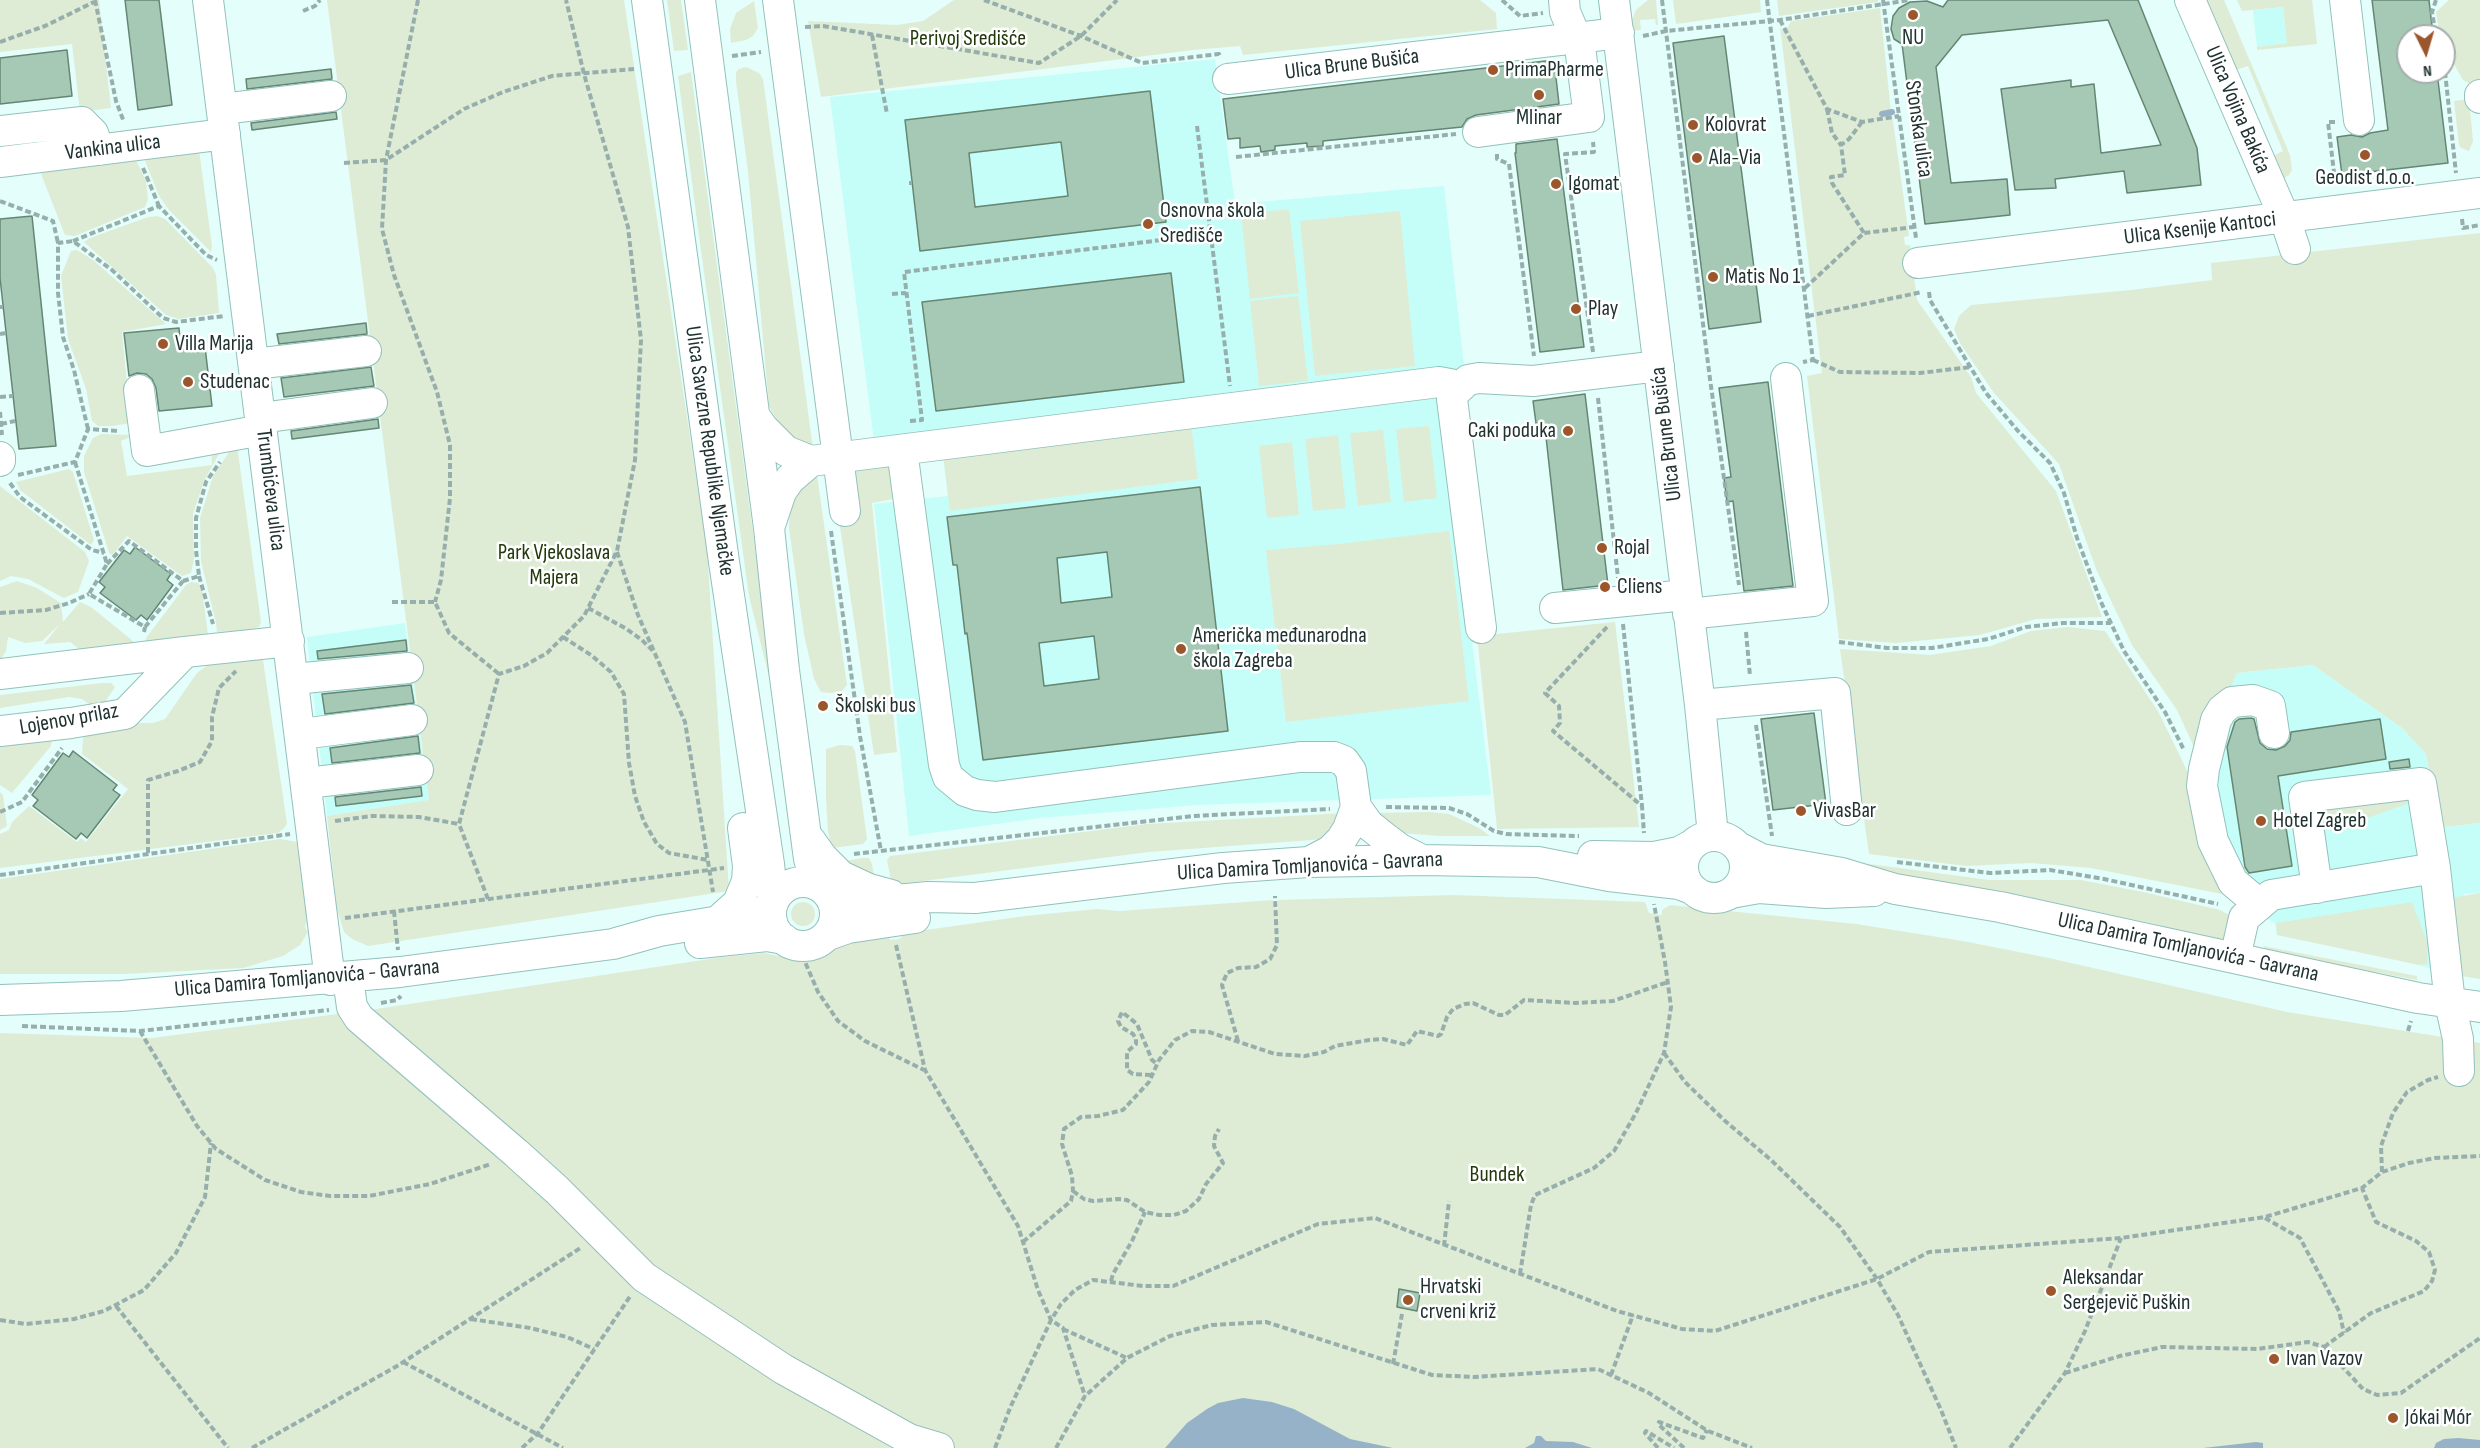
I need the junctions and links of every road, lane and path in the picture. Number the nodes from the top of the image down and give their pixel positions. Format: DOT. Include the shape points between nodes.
graph roads {
  1 [pos="208,0"];
  2 [pos="320,0"];
  3 [pos="418,0"];
  4 [pos="566,0"];
  5 [pos="647,0"];
  6 [pos="700,0"];
  7 [pos="778,0"];
  8 [pos="984,0"];
  9 [pos="1117,0"];
  10 [pos="1502,0"];
  11 [pos="1614,0"];
  12 [pos="1662,0"];
  13 [pos="1767,0"];
  14 [pos="1910,0"];
  15 [pos="2190,0"];
  16 [pos="2345,0"];
  17 [pos="2436,0"];
  18 [pos="94,1"];
  19 [pos="1884,2"];
  20 [pos="1553,7"];
  21 [pos="303,11"];
  22 [pos="1780,20"];
  23 [pos="1770,21"];
  24 [pos="2434,24"];
  25 [pos="803,27"];
  26 [pos="1666,31"];
  27 [pos="872,35"];
  28 [pos="1629,35"];
  29 [pos="1081,36"];
  30 [pos="1576,38"];
  31 [pos="0,42"];
  32 [pos="767,51"];
  33 [pos="730,56"];
  34 [pos="643,68"];
  35 [pos="1224,72"];
  36 [pos="584,74"];
  37 [pos="2446,84"];
  38 [pos="331,96"];
  39 [pos="1827,109"];
  40 [pos="887,114"];
  41 [pos="1899,116"];
  42 [pos="2359,120"];
  43 [pos="224,122"];
  44 [pos="1862,122"];
  45 [pos="1630,124"];
  46 [pos="1197,126"];
  47 [pos="1591,129"];
  48 [pos="0,130"];
  49 [pos="1491,134"];
  50 [pos="1841,145"];
  51 [pos="134,146"];
  52 [pos="99,150"];
  53 [pos="1236,157"];
  54 [pos="386,160"];
  55 [pos="0,162"];
  56 [pos="344,163"];
  57 [pos="2457,176"];
  58 [pos="2335,181"];
  59 [pos="2480,193"];
  60 [pos="0,201"];
  61 [pos="159,206"];
  62 [pos="2285,219"];
  63 [pos="1914,227"];
  64 [pos="1864,233"];
  65 [pos="1210,234"];
  66 [pos="73,241"];
  67 [pos="58,243"];
  68 [pos="2295,249"];
  69 [pos="220,262"];
  70 [pos="1918,263"];
  71 [pos="1805,288"];
  72 [pos="1922,292"];
  73 [pos="1929,292"];
  74 [pos="906,293"];
  75 [pos="892,294"];
  76 [pos="227,315"];
  77 [pos="1808,316"];
  78 [pos="6,333"];
  79 [pos="0,334"];
  80 [pos="366,351"];
  81 [pos="1545,355"];
  82 [pos="1814,360"];
  83 [pos="254,364"];
  84 [pos="1659,366"];
  85 [pos="1971,367"];
  86 [pos="1596,375"];
  87 [pos="1786,378"];
  88 [pos="1460,386"];
  89 [pos="139,390"];
  90 [pos="13,396"];
  91 [pos="0,398"];
  92 [pos="372,403"];
  93 [pos="1233,408"];
  94 [pos="754,415"];
  95 [pos="15,421"];
  96 [pos="910,421"];
  97 [pos="1,424"];
  98 [pos="261,424"];
  99 [pos="144,428"];
  100 [pos="88,429"];
  101 [pos="902,450"];
  102 [pos="225,453"];
  103 [pos="825,459"];
  104 [pos="75,462"];
  105 [pos="845,511"];
  106 [pos="769,528"];
  107 [pos="617,551"];
  108 [pos="104,553"];
  109 [pos="724,562"];
  110 [pos="107,564"];
  111 [pos="200,576"];
  112 [pos="183,581"];
  113 [pos="1740,590"];
  114 [pos="89,594"];
  115 [pos="392,602"];
  116 [pos="435,602"];
  117 [pos="1687,605"];
  118 [pos="1621,606"];
  119 [pos="588,608"];
  120 [pos="1555,608"];
  121 [pos="0,613"];
  122 [pos="2111,623"];
  123 [pos="145,627"];
  124 [pos="1481,628"];
  125 [pos="212,629"];
  126 [pos="1745,631"];
  127 [pos="562,637"];
  128 [pos="289,641"];
  129 [pos="1839,642"];
  130 [pos="185,652"];
  131 [pos="657,656"];
  132 [pos="137,658"];
  133 [pos="240,668"];
  134 [pos="408,668"];
  135 [pos="0,674"];
  136 [pos="499,674"];
  137 [pos="294,679"];
  138 [pos="1753,700"];
  139 [pos="1700,705"];
  140 [pos="412,720"];
  141 [pos="71,723"];
  142 [pos="0,731"];
  143 [pos="2274,733"];
  144 [pos="301,734"];
  145 [pos="418,770"];
  146 [pos="307,783"];
  147 [pos="2202,786"];
  148 [pos="1642,806"];
  149 [pos="1356,807"];
  150 [pos="1847,810"];
  151 [pos="0,812"];
  152 [pos="459,824"];
  153 [pos="307,832"];
  154 [pos="806,833"];
  155 [pos="1587,836"];
  156 [pos="1644,838"];
  157 [pos="1701,841"];
  158 [pos="1740,848"];
  159 [pos="148,853"];
  160 [pos="843,855"];
  161 [pos="708,860"];
  162 [pos="1422,860"];
  163 [pos="1887,860"];
  164 [pos="1772,861"];
  165 [pos="1309,862"];
  166 [pos="1538,862"];
  167 [pos="729,868"];
  168 [pos="2435,868"];
  169 [pos="709,870"];
  170 [pos="0,875"];
  171 [pos="2317,888"];
  172 [pos="1692,889"];
  173 [pos="1895,889"];
  174 [pos="826,892"];
  175 [pos="1731,893"];
  176 [pos="1275,896"];
  177 [pos="912,898"];
  178 [pos="975,898"];
  179 [pos="488,899"];
  180 [pos="1653,900"];
  181 [pos="2259,904"];
  182 [pos="772,905"];
  183 [pos="2222,906"];
  184 [pos="394,911"];
  185 [pos="716,911"];
  186 [pos="336,920"];
  187 [pos="828,935"];
  188 [pos="613,944"];
  189 [pos="896,944"];
  190 [pos="397,947"];
  191 [pos="793,947"];
  192 [pos="2235,958"];
  193 [pos="339,979"];
  194 [pos="1668,982"];
  195 [pos="2450,1003"];
  196 [pos="2480,1006"];
  197 [pos="352,1007"];
  198 [pos="6,1013"];
  199 [pos="140,1030"];
  200 [pos="1238,1041"];
  201 [pos="1664,1053"];
  202 [pos="1157,1064"];
  203 [pos="925,1070"];
  204 [pos="2459,1071"];
  205 [pos="1152,1075"];
  206 [pos="1219,1129"];
  207 [pos="211,1142"];
  208 [pos="516,1153"];
  209 [pos="2480,1156"];
  210 [pos="2382,1172"];
  211 [pos="2362,1188"];
  212 [pos="1073,1191"];
  213 [pos="1449,1201"];
  214 [pos="1145,1212"];
  215 [pos="2265,1217"];
  216 [pos="600,1235"];
  217 [pos="2121,1239"];
  218 [pos="1023,1242"];
  219 [pos="1444,1246"];
  220 [pos="1520,1275"];
  221 [pos="644,1277"];
  222 [pos="1877,1279"];
  223 [pos="1111,1281"];
  224 [pos="116,1306"];
  225 [pos="1402,1314"];
  226 [pos="1633,1315"];
  227 [pos="471,1319"];
  228 [pos="0,1320"];
  229 [pos="1051,1320"];
  230 [pos="1063,1328"];
  231 [pos="2344,1333"];
  232 [pos="2480,1338"];
  233 [pos="2324,1347"];
  234 [pos="594,1349"];
  235 [pos="1127,1358"];
  236 [pos="403,1362"];
  237 [pos="1393,1364"];
  238 [pos="2065,1373"];
  239 [pos="1611,1375"];
  240 [pos="1085,1396"];
  241 [pos="1707,1430"];
  242 [pos="538,1433"];
  243 [pos="906,1444"];
  244 [pos="228,1448"];
  245 [pos="252,1448"];
  246 [pos="522,1448"];
  247 [pos="563,1448"];
  248 [pos="939,1448"];
  249 [pos="995,1448"];
  250 [pos="1056,1448"];
  251 [pos="1658,1448"];
  252 [pos="1674,1448"];
  253 [pos="1684,1448"];
  254 [pos="1752,1448"];
  255 [pos="1956,1448"];
  256 [pos="2010,1448"];
  1 -- 43 [label="street, Trumbićeva ulica"];
  2 -- 21 [label="path"];
  3 -- 54 [label="path"];
  4 -- 36 [label="path"];
  5 -- 109 [label="street, Ulica Savezne Republike Njemačke"];
  6 -- 94 [label="street"];
  7 -- 103 [label="street"];
  8 -- 29 [label="path"];
  9 -- 29 [label="path"];
  10 -- 20 [label="path" via="1520,16"];
  11 -- 28 [label="street, Ulica Brune Bušića"];
  12 -- 26 [label="path"];
  13 -- 23 [label="path"];
  14 -- 19 [label="path"];
  15 -- 62 [label="street, Ulica Vojina Bakića"];
  16 -- 42 [label="street"];
  17 -- 24 [label="path"];
  18 -- 31 [label="path" via="45,26"];
  18 -- 51 [label="path" via="116,101"];
  19 -- 22 [label="path"];
  19 -- 41 [label="path, Stonska ulica"];
  20 -- 30 [label="street" via="1565,12"];
  22 -- 23 [label="path"];
  22 -- 39 [label="path"];
  23 -- 26 [label="path"];
  23 -- 71 [label="path"];
  25 -- 27 [label="path" via="823,26"];
  26 -- 28 [label="path"];
  26 -- 113 [label="path"];
  27 -- 29 [label="path" via="1039,63"];
  27 -- 40 [label="path"];
  28 -- 30 [label="street, Ulica Brune Bušića"];
  28 -- 45 [label="street, Ulica Brune Bušića"];
  29 -- 35 [label="path" via="1142,63 1219,54"];
  30 -- 35 [label="street, Ulica Brune Bušića"];
  30 -- 49 [label="street" via="1589,117"];
  32 -- 33 [label="path"];
  34 -- 36 [label="path"];
  36 -- 54 [label="path" via="552,76 484,100"];
  36 -- 107 [label="path" via="628,227 641,340 635,460"];
  37 -- 57 [label="path"];
  38 -- 43 [label="street, Vankina ulica"];
  39 -- 44 [label="path"];
  39 -- 50 [label="path" via="1832,133"];
  41 -- 44 [label="path"];
  41 -- 63 [label="path, Stonska ulica"];
  42 -- 58 [label="path" via="2328,122"];
  43 -- 51 [label="street, Vankina ulica"];
  43 -- 83 [label="street, Trumbićeva ulica"];
  44 -- 50 [label="path"];
  45 -- 47 [label="street"];
  45 -- 84 [label="street, Ulica Brune Bušića"];
  46 -- 65 [label="path"];
  47 -- 49 [label="street"];
  47 -- 86 [label="path" via="1594,152 1565,154"];
  48 -- 52 [label="street" via="82,122 93,133"];
  49 -- 53 [label="path"];
  49 -- 81 [label="path" via="1497,159 1509,164 1533,356"];
  50 -- 64 [label="path" via="1845,175 1831,177 1832,183"];
  51 -- 52 [label="street, Vankina ulica"];
  51 -- 61 [label="path"];
  52 -- 55 [label="street, Vankina ulica"];
  54 -- 56 [label="path"];
  54 -- 116 [label="path" via="382,229 394,275 437,392 450,446 450,498"];
  59 -- 62 [label="street, Ulica Ksenije Kantoci"];
  60 -- 67 [label="path" via="52,221"];
  61 -- 66 [label="path"];
  61 -- 69 [label="path" via="206,255"];
  62 -- 68 [label="street, Ulica Vojina Bakića"];
  62 -- 70 [label="street, Ulica Ksenije Kantoci"];
  63 -- 64 [label="path"];
  63 -- 70 [label="path, Stonska ulica"];
  64 -- 71 [label="path"];
  65 -- 74 [label="path" via="904,272"];
  65 -- 93 [label="path"];
  66 -- 67 [label="path"];
  66 -- 76 [label="path" via="112,270 163,318 184,321"];
  67 -- 100 [label="path" via="63,337"];
  71 -- 77 [label="path"];
  72 -- 77 [label="path"];
  73 -- 85 [label="path" via="1930,300"];
  74 -- 75 [label="path"];
  74 -- 96 [label="path" via="922,420"];
  77 -- 82 [label="path"];
  78 -- 79 [label="path"];
  80 -- 83 [label="street"];
  82 -- 85 [label="path" via="1840,372 1920,373"];
  82 -- 87 [label="path" via="1786,364"];
  83 -- 98 [label="street, Trumbićeva ulica"];
  84 -- 86 [label="street"];
  84 -- 117 [label="street, Ulica Brune Bušića"];
  85 -- 122 [label="path" via="1986,393 2050,463"];
  86 -- 88 [label="street" via="1533,381 1479,378"];
  86 -- 118 [label="path"];
  87 -- 117 [label="street" via="1814,601"];
  88 -- 93 [label="street" via="1439,382"];
  88 -- 124 [label="street" via="1452,399"];
  89 -- 99 [label="street"];
  90 -- 91 [label="path"];
  92 -- 98 [label="street"];
  93 -- 101 [label="street"];
  94 -- 103 [label="street" via="786,451"];
  94 -- 106 [label="street"];
  95 -- 97 [label="path"];
  98 -- 99 [label="street" via="147,451"];
  98 -- 128 [label="street, Trumbićeva ulica"];
  99 -- 100 [label="path" via="107,432"];
  100 -- 104 [label="path"];
  101 -- 103 [label="street"];
  101 -- 149 [label="street" via="944,765 948,777 965,791 985,797 1011,795 1321,756 1334,757 1348,766"];
  102 -- 111 [label="path" via="207,482 196,518"];
  103 -- 105 [label="street"];
  103 -- 106 [label="street" via="790,478"];
  104 -- 108 [label="path"];
  104 -- 108 [label="path" via="7,478 20,497 92,549"];
  106 -- 154 [label="street"];
  107 -- 119 [label="path"];
  107 -- 131 [label="path" via="638,615"];
  108 -- 110 [label="path"];
  109 -- 182 [label="street, Ulica Savezne Republike Njemačke"];
  109 -- 185 [label="street" via="724,684 748,866 744,892 730,911"];
  110 -- 112 [label="path" via="129,541"];
  110 -- 114 [label="path"];
  111 -- 112 [label="path"];
  111 -- 125 [label="path"];
  112 -- 123 [label="path"];
  114 -- 121 [label="path" via="46,610"];
  114 -- 123 [label="path"];
  115 -- 116 [label="path"];
  116 -- 136 [label="path" via="449,633"];
  117 -- 118 [label="street"];
  117 -- 139 [label="street, Ulica Brune Bušića"];
  118 -- 120 [label="street"];
  118 -- 148 [label="path"];
  118 -- 148 [label="path" via="1545,693 1559,706 1560,723 1553,731"];
  119 -- 127 [label="path"];
  119 -- 131 [label="path" via="642,640"];
  122 -- 129 [label="path" via="2026,627 1988,639 1932,648"];
  122 -- 147 [label="path" via="2124,651 2165,712"];
  123 -- 132 [label="path"];
  126 -- 138 [label="path"];
  127 -- 136 [label="path" via="547,653"];
  127 -- 161 [label="path" via="611,672 624,694 635,796 657,844 669,852"];
  128 -- 130 [label="street"];
  128 -- 137 [label="street, Trumbićeva ulica"];
  130 -- 132 [label="street"];
  130 -- 141 [label="street, Lojenov prilaz" via="124,714"];
  131 -- 161 [label="path" via="685,722"];
  132 -- 135 [label="street"];
  133 -- 159 [label="path" via="219,688 212,717 212,741 200,762 148,780"];
  134 -- 137 [label="street"];
  136 -- 152 [label="path"];
  137 -- 144 [label="street, Trumbićeva ulica"];
  138 -- 139 [label="street"];
  138 -- 150 [label="street" via="1835,693"];
  138 -- 164 [label="path"];
  139 -- 157 [label="street, Ulica Brune Bušića"];
  140 -- 144 [label="street"];
  141 -- 142 [label="street, Lojenov prilaz"];
  141 -- 151 [label="path" via="72,736 22,802"];
  143 -- 147 [label="street" via="2270,706 2253,700 2232,702 2216,720"];
  144 -- 146 [label="street, Trumbićeva ulica"];
  145 -- 146 [label="street"];
  146 -- 153 [label="street, Trumbićeva ulica"];
  147 -- 181 [label="street" via="2213,841 2234,882"];
  148 -- 156 [label="path"];
  149 -- 155 [label="path" via="1449,808 1506,834"];
  149 -- 160 [label="path" via="1192,816"];
  149 -- 162 [label="street" via="1369,825"];
  149 -- 165 [label="street" via="1341,840"];
  152 -- 153 [label="path" via="419,817 372,816 330,821"];
  152 -- 179 [label="path"];
  153 -- 159 [label="path"];
  153 -- 193 [label="street, Trumbićeva ulica"];
  154 -- 174 [label="street" via="811,869"];
  154 -- 177 [label="street" via="822,857 852,883"];
  157 -- 158 [label="street, Ulica Damira Tomljanovića - Gavrana" via="1732,841"];
  157 -- 166 [label="street, Ulica Damira Tomljanovića - Gavrana" via="1679,852 1654,857 1585,856"];
  157 -- 172 [label="street" via="1683,864 1683,873"];
  158 -- 164 [label="street, Ulica Damira Tomljanovića - Gavrana" via="1751,856"];
  158 -- 175 [label="street" via="1746,868 1744,878"];
  159 -- 170 [label="path"];
  161 -- 169 [label="path"];
  162 -- 165 [label="street, Ulica Damira Tomljanovića - Gavrana"];
  162 -- 166 [label="street, Ulica Damira Tomljanovića - Gavrana"];
  163 -- 183 [label="path" via="1990,873 2050,870 2213,901"];
  164 -- 173 [label="street, Ulica Damira Tomljanovića - Gavrana" via="1842,873"];
  165 -- 178 [label="street, Ulica Damira Tomljanovića - Gavrana" via="1191,871"];
  166 -- 172 [label="street, Ulica Damira Tomljanovića - Gavrana"];
  167 -- 169 [label="path"];
  168 -- 171 [label="street"];
  168 -- 171 [label="street" via="2421,783 2304,797"];
  168 -- 195 [label="street"];
  169 -- 179 [label="path"];
  169 -- 185 [label="path"];
  171 -- 181 [label="street" via="2271,895"];
  172 -- 175 [label="street, Ulica Damira Tomljanovića - Gavrana" via="1715,898"];
  173 -- 175 [label="street, Ulica Damira Tomljanovića - Gavrana" via="1826,893 1759,888"];
  173 -- 192 [label="street, Ulica Damira Tomljanovića - Gavrana" via="2000,907"];
  174 -- 177 [label="street, Ulica Damira Tomljanovića - Gavrana" via="844,903 854,904"];
  174 -- 182 [label="street" via="802,881 793,883 784,887"];
  174 -- 187 [label="street" via="836,915"];
  176 -- 200 [label="path" via="1277,945 1270,959 1256,967 1227,973 1222,985"];
  177 -- 178 [label="street, Ulica Damira Tomljanovića - Gavrana"];
  178 -- 187 [label="street, Ulica Damira Tomljanovića - Gavrana" via="937,912"];
  179 -- 184 [label="path"];
  180 -- 194 [label="path"];
  181 -- 192 [label="street" via="2244,918"];
  182 -- 185 [label="street, Ulica Damira Tomljanovića - Gavrana" via="756,915"];
  182 -- 191 [label="street" via="774,928"];
  184 -- 186 [label="path"];
  184 -- 190 [label="path"];
  185 -- 188 [label="street, Ulica Damira Tomljanovića - Gavrana"];
  187 -- 191 [label="street" via="811,945 792,944"];
  188 -- 191 [label="street, Ulica Damira Tomljanovića - Gavrana" via="668,945 767,936"];
  188 -- 193 [label="street, Ulica Damira Tomljanovića - Gavrana"];
  189 -- 203 [label="path"];
  191 -- 203 [label="path" via="838,1021 865,1041"];
  192 -- 195 [label="street, Ulica Damira Tomljanovića - Gavrana"];
  193 -- 197 [label="street, Trumbićeva ulica"];
  193 -- 198 [label="street, Ulica Damira Tomljanovića - Gavrana" via="121,996"];
  194 -- 200 [label="path" via="1613,1001 1524,1000 1505,1015 1473,1003 1465,1004 1446,1017 1441,1034 1417,1032 1407,1045 1369,1040 1305,1056 1275,1054"];
  194 -- 201 [label="path" via="1671,1007"];
  195 -- 196 [label="street, Ulica Damira Tomljanovića - Gavrana"];
  195 -- 204 [label="street" via="2458,1039"];
  197 -- 199 [label="path"];
  197 -- 208 [label="street" via="366,1024"];
  198 -- 199 [label="path"];
  199 -- 207 [label="path" via="197,1126"];
  200 -- 202 [label="path" via="1192,1031 1175,1040"];
  201 -- 220 [label="path" via="1614,1151 1594,1168 1535,1195"];
  201 -- 222 [label="path" via="1685,1082 1840,1227"];
  202 -- 205 [label="path"];
  202 -- 205 [label="path" via="1137,1024 1122,1012 1118,1021 1121,1027 1136,1039 1127,1052 1127,1070"];
  203 -- 218 [label="path" via="1018,1226"];
  204 -- 210 [label="path" via="2428,1080 2407,1092 2393,1113 2381,1146"];
  205 -- 212 [label="path" via="1124,1110 1081,1116 1064,1129 1062,1144"];
  206 -- 214 [label="path" via="1215,1146 1223,1163 1193,1206 1173,1215"];
  207 -- 208 [label="path" via="265,1180 301,1192 330,1196 369,1196 405,1190 466,1173"];
  207 -- 224 [label="path" via="205,1197 176,1253 144,1290"];
  208 -- 216 [label="street"];
  209 -- 210 [label="path" via="2435,1158"];
  210 -- 211 [label="path"];
  211 -- 215 [label="path"];
  211 -- 231 [label="path" via="2376,1222 2430,1252 2435,1270 2424,1291 2371,1312"];
  212 -- 214 [label="path" via="1093,1202 1127,1200"];
  212 -- 218 [label="path" via="1071,1201"];
  213 -- 219 [label="path"];
  214 -- 223 [label="path"];
  215 -- 217 [label="path"];
  215 -- 231 [label="path" via="2300,1238 2339,1311"];
  216 -- 221 [label="street"];
  216 -- 227 [label="path"];
  217 -- 222 [label="path" via="1929,1252"];
  217 -- 238 [label="path"];
  218 -- 229 [label="path"];
  219 -- 220 [label="path"];
  219 -- 223 [label="path" via="1375,1218 1318,1224 1173,1286"];
  220 -- 226 [label="path"];
  221 -- 234 [label="path"];
  221 -- 243 [label="street"];
  222 -- 226 [label="path" via="1715,1331 1682,1329"];
  222 -- 255 [label="path" via="1898,1315"];
  223 -- 229 [label="path" via="1093,1280 1075,1290"];
  224 -- 228 [label="path" via="50,1322"];
  224 -- 244 [label="path"];
  225 -- 237 [label="path"];
  226 -- 239 [label="path"];
  227 -- 234 [label="path" via="539,1330"];
  227 -- 236 [label="path"];
  229 -- 230 [label="path"];
  229 -- 249 [label="path"];
  230 -- 235 [label="path"];
  230 -- 240 [label="path"];
  231 -- 233 [label="path"];
  232 -- 233 [label="path" via="2402,1393 2378,1395 2363,1389"];
  233 -- 238 [label="path" via="2308,1342 2258,1349 2162,1347"];
  234 -- 242 [label="path"];
  235 -- 237 [label="path" via="1170,1336 1212,1325 1266,1322"];
  235 -- 240 [label="path"];
  236 -- 242 [label="path"];
  236 -- 245 [label="path"];
  237 -- 239 [label="path" via="1432,1375 1474,1377 1598,1369"];
  238 -- 256 [label="path"];
  239 -- 241 [label="path" via="1649,1393"];
  240 -- 250 [label="path"];
  241 -- 253 [label="path" via="1703,1438 1659,1422"];
  241 -- 254 [label="path"];
  242 -- 246 [label="path"];
  242 -- 247 [label="path"];
  243 -- 248 [label="street"];
  251 -- 252 [label="path" via="1646,1431"];
}
